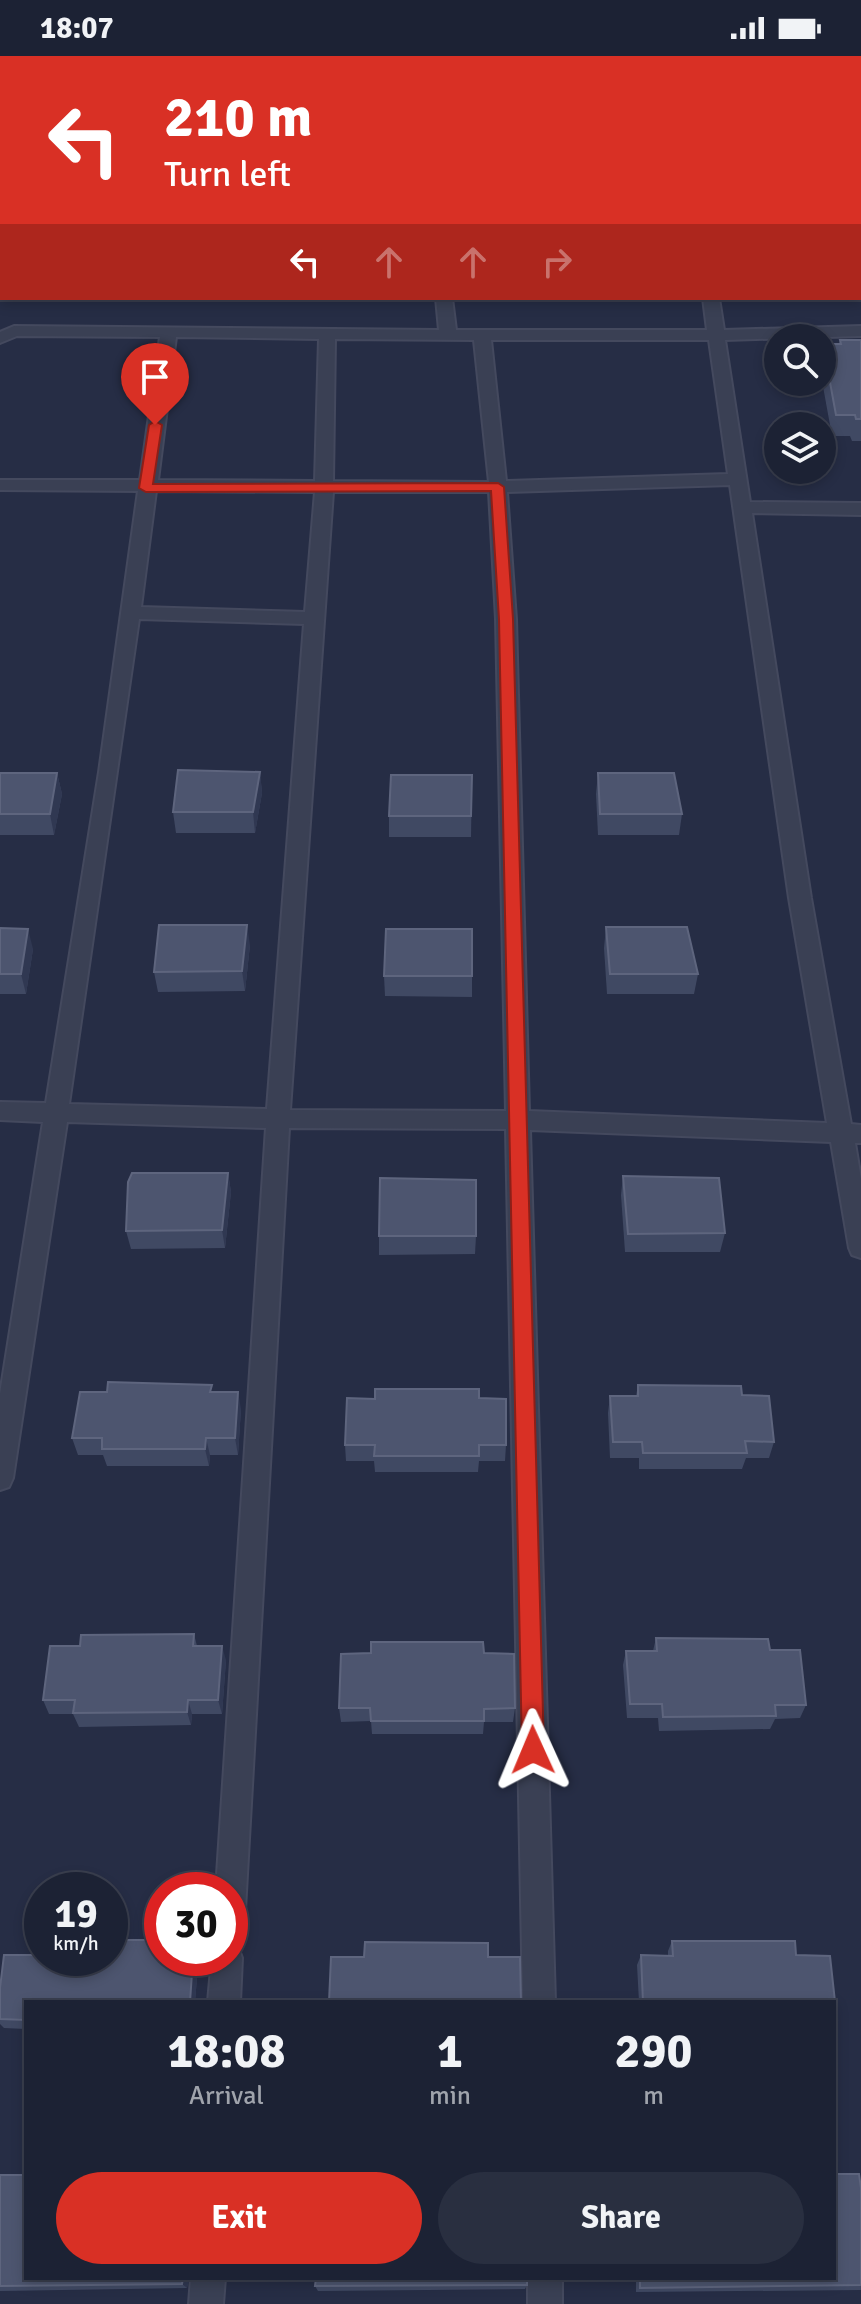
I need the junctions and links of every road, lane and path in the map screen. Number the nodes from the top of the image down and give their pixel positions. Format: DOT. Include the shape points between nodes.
graph roads {
  1 [pos="444,300"];
  2 [pos="711,300"];
  3 [pos="169,331"];
  4 [pos="861,331"];
  5 [pos="327,334"];
  6 [pos="448,336"];
  7 [pos="718,336"];
  8 [pos="482,337"];
  9 [pos="0,338"];
  10 [pos="739,479"];
  11 [pos="0,485"];
  12 [pos="324,486"];
  13 [pos="498,487"];
  14 [pos="146,488"];
  15 [pos="744,507"];
  16 [pos="861,509"];
  17 [pos="132,613"];
  18 [pos="314,618"];
  19 [pos="0,1111"];
  20 [pos="56,1113"];
  21 [pos="278,1119"];
  22 [pos="519,1120"];
  23 [pos="852,1134"];
  24 [pos="861,1248"];
  25 [pos="0,1478"];
  26 [pos="232,1872"];
  27 [pos="226,1976"];
  28 [pos="224,2000"];
  29 [pos="539,2000"];
  30 [pos="208,2280"];
  31 [pos="545,2280"];
  32 [pos="206,2304"];
  33 [pos="545,2304"];
  1 -- 6 [label="street"];
  2 -- 7 [label="street"];
  3 -- 5 [label="street"];
  3 -- 9 [label="street" via="14,331"];
  3 -- 14 [label="street"];
  4 -- 7 [label="street"];
  5 -- 6 [label="street"];
  5 -- 12 [label="street"];
  6 -- 8 [label="street"];
  7 -- 8 [label="street"];
  7 -- 10 [label="street"];
  8 -- 13 [label="street"];
  10 -- 13 [label="street"];
  10 -- 15 [label="street"];
  11 -- 14 [label="street"];
  12 -- 13 [label="street"];
  12 -- 14 [label="street"];
  12 -- 18 [label="street"];
  13 -- 22 [label="street"];
  14 -- 17 [label="street"];
  15 -- 16 [label="street"];
  15 -- 23 [label="street" via="800,898"];
  17 -- 18 [label="street"];
  17 -- 20 [label="street"];
  18 -- 21 [label="street"];
  19 -- 20 [label="street"];
  20 -- 21 [label="street"];
  20 -- 25 [label="street"];
  21 -- 22 [label="street"];
  21 -- 26 [label="street"];
  22 -- 23 [label="street"];
  22 -- 29 [label="street"];
  23 -- 24 [label="street"];
  27 -- 28 [label="street"];
  30 -- 32 [label="street"];
  31 -- 33 [label="street"];
}
